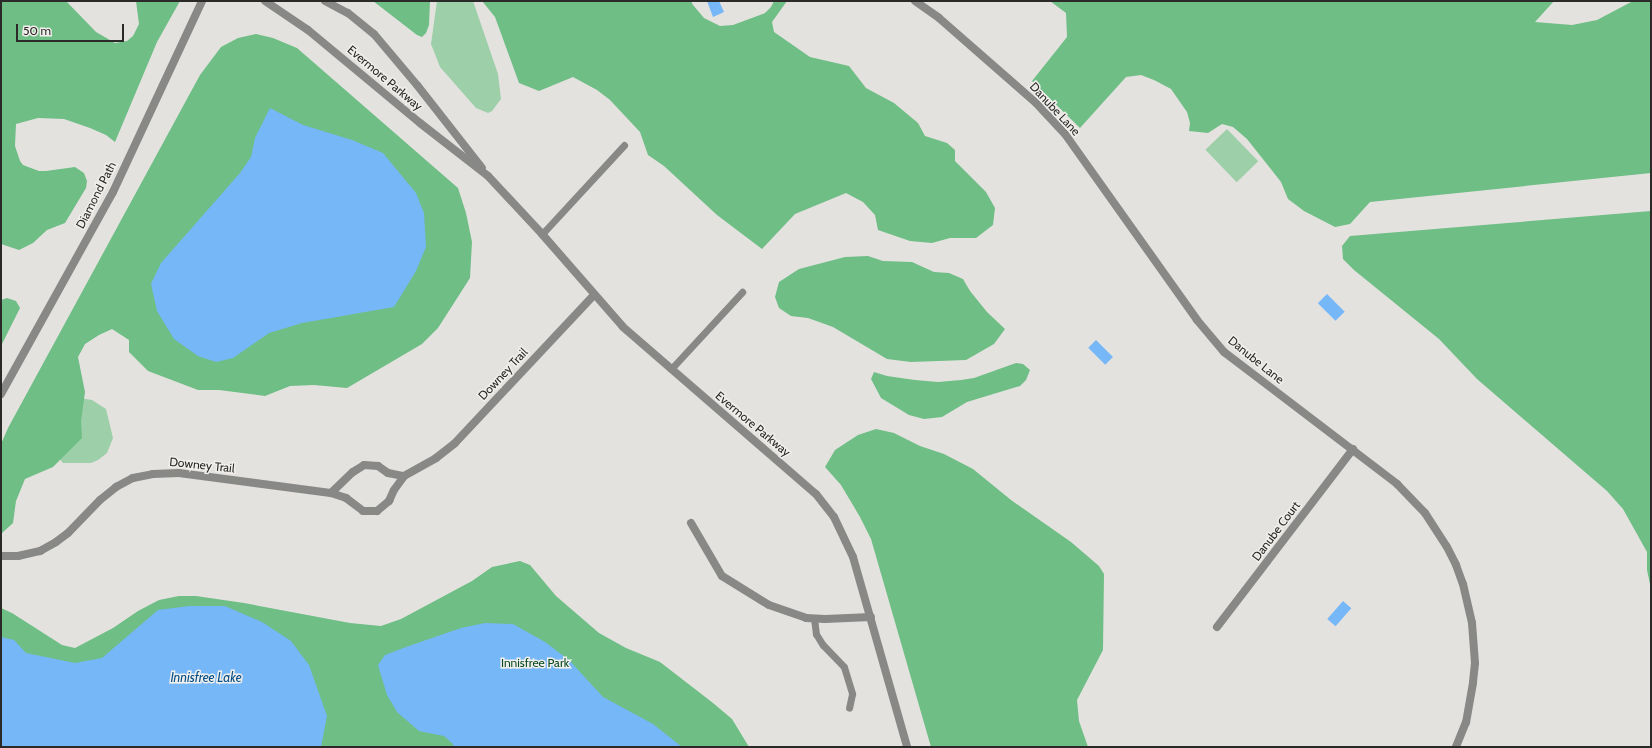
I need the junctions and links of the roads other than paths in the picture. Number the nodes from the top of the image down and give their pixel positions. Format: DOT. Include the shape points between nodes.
graph roads {
  1 [pos="202,1"];
  2 [pos="265,1"];
  3 [pos="325,1"];
  4 [pos="915,1"];
  5 [pos="624,145"];
  6 [pos="488,176"];
  7 [pos="542,234"];
  8 [pos="742,292"];
  9 [pos="594,295"];
  10 [pos="671,369"];
  11 [pos="1,394"];
  12 [pos="1353,449"];
  13 [pos="404,476"];
  14 [pos="332,493"];
  15 [pos="691,523"];
  16 [pos="1,556"];
  17 [pos="871,617"];
  18 [pos="814,618"];
  19 [pos="1217,627"];
  20 [pos="849,708"];
  21 [pos="907,747"];
  22 [pos="1456,747"];
  1 -- 11 [label="street, Diamond Path" via="113,192"];
  2 -- 6 [label="street, Evermore Parkway" via="308,30"];
  3 -- 6 [label="street, Evermore Parkway" via="348,13 374,34 417,84"];
  4 -- 12 [label="street, Danube Lane" via="939,18 1036,103 1065,134 1197,320 1224,352"];
  5 -- 7 [label="lane"];
  6 -- 7 [label="street, Evermore Parkway"];
  7 -- 9 [label="street, Evermore Parkway"];
  8 -- 10 [label="lane"];
  9 -- 10 [label="street, Evermore Parkway" via="622,327"];
  9 -- 13 [label="street, Downey Trail" via="455,443 436,458"];
  10 -- 17 [label="street, Evermore Parkway" via="816,494 834,517 847,543"];
  12 -- 19 [label="street, Danube Court"];
  12 -- 22 [label="street, Danube Lane" via="1397,484 1425,513 1447,547 1463,584 1472,623 1475,663 1470,703"];
  13 -- 14 [label="street" via="388,473 378,466 364,465"];
  13 -- 14 [label="street, Downey Trail" via="389,501 377,511 363,511 346,498"];
  14 -- 16 [label="street, Downey Trail" via="179,473 153,474 133,478 116,487 68,533 40,551 18,556"];
  15 -- 18 [label="street" via="722,576 769,605 806,618"];
  17 -- 18 [label="street"];
  17 -- 21 [label="street, Evermore Parkway"];
  18 -- 20 [label="lane" via="816,634 844,667 852,694"];
}
